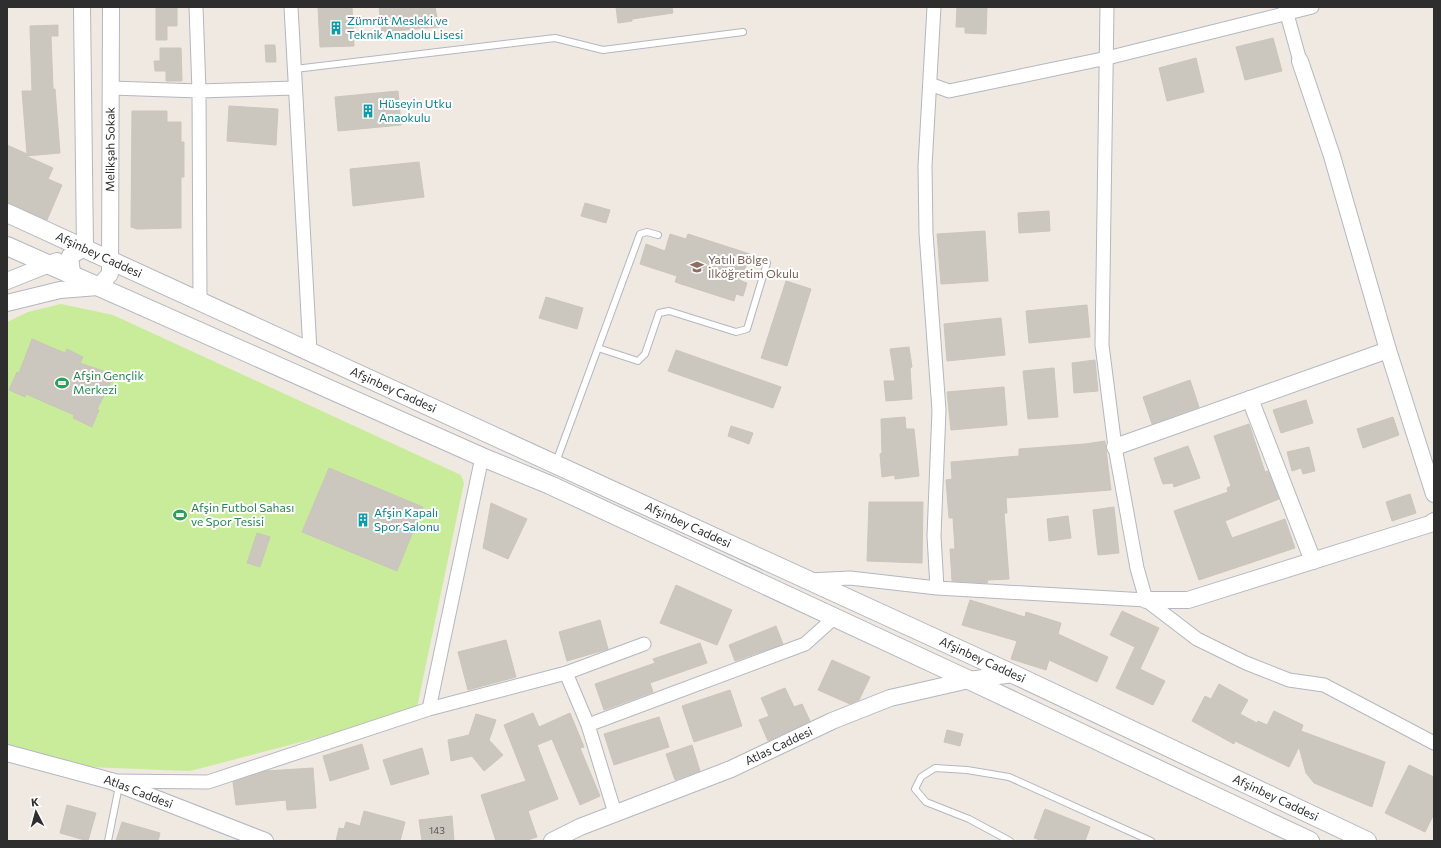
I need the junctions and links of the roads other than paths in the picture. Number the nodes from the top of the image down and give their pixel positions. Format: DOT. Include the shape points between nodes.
graph roads {
  1 [pos="82,7"];
  2 [pos="111,7"];
  3 [pos="196,7"];
  4 [pos="291,7"];
  5 [pos="934,7"];
  6 [pos="1107,7"];
  7 [pos="1312,7"];
  8 [pos="1285,10"];
  9 [pos="743,32"];
  10 [pos="1107,58"];
  11 [pos="1300,61"];
  12 [pos="294,69"];
  13 [pos="930,84"];
  14 [pos="111,88"];
  15 [pos="295,88"];
  16 [pos="199,91"];
  17 [pos="7,213"];
  18 [pos="658,235"];
  19 [pos="7,246"];
  20 [pos="75,259"];
  21 [pos="111,260"];
  22 [pos="767,263"];
  23 [pos="50,264"];
  24 [pos="7,281"];
  25 [pos="98,287"];
  26 [pos="200,300"];
  27 [pos="7,303"];
  28 [pos="598,348"];
  29 [pos="1388,350"];
  30 [pos="310,351"];
  31 [pos="1250,399"];
  32 [pos="1116,447"];
  33 [pos="482,457"];
  34 [pos="556,464"];
  35 [pos="1434,494"];
  36 [pos="1434,521"];
  37 [pos="1313,561"];
  38 [pos="808,580"];
  39 [pos="937,588"];
  40 [pos="1146,600"];
  41 [pos="835,617"];
  42 [pos="644,644"];
  43 [pos="566,673"];
  44 [pos="1013,674"];
  45 [pos="969,680"];
  46 [pos="429,709"];
  47 [pos="588,725"];
  48 [pos="1434,743"];
  49 [pos="7,753"];
  50 [pos="115,782"];
  51 [pos="616,813"];
  52 [pos="247,838"];
  53 [pos="108,841"];
  54 [pos="266,841"];
  55 [pos="552,841"];
  56 [pos="1010,841"];
  57 [pos="1151,841"];
  58 [pos="1310,841"];
  59 [pos="1367,841"];
  1 -- 20 [label="street"];
  2 -- 14 [label="street, Melikşah Sokak"];
  3 -- 16 [label="street"];
  4 -- 12 [label="street"];
  5 -- 13 [label="street"];
  6 -- 10 [label="street"];
  7 -- 8 [label="street"];
  8 -- 10 [label="street"];
  8 -- 11 [label="street"];
  9 -- 12 [label="lane" via="603,50 555,38"];
  10 -- 13 [label="street" via="949,91"];
  10 -- 32 [label="street" via="1102,345"];
  11 -- 29 [label="street" via="1332,156"];
  12 -- 15 [label="street"];
  13 -- 39 [label="street" via="925,166 926,233 939,410 934,536"];
  14 -- 16 [label="street"];
  14 -- 21 [label="street, Melikşah Sokak"];
  15 -- 16 [label="street"];
  15 -- 30 [label="street"];
  16 -- 26 [label="street"];
  17 -- 20 [label="main road, Afşinbey Caddesi"];
  18 -- 28 [label="lane" via="647,232 640,234"];
  19 -- 23 [label="main road, Afşinbey Caddesi"];
  20 -- 21 [label="main road, Afşinbey Caddesi"];
  20 -- 23 [label="main road, Afşinbey Caddesi"];
  20 -- 25 [label="main road, Afşinbey Caddesi"];
  21 -- 25 [label="street, Melikşah Sokak" via="110,274"];
  21 -- 26 [label="main road, Afşinbey Caddesi"];
  22 -- 28 [label="lane" via="747,329 736,332 669,311 660,313 645,354 638,361"];
  23 -- 24 [label="street"];
  25 -- 27 [label="street" via="60,290"];
  25 -- 33 [label="main road, Afşinbey Caddesi"];
  26 -- 30 [label="main road, Afşinbey Caddesi"];
  28 -- 34 [label="lane"];
  29 -- 31 [label="street"];
  29 -- 35 [label="street"];
  30 -- 34 [label="main road, Afşinbey Caddesi"];
  31 -- 32 [label="street"];
  31 -- 37 [label="street"];
  32 -- 40 [label="street" via="1137,568"];
  33 -- 41 [label="main road, Afşinbey Caddesi" via="550,485"];
  33 -- 46 [label="street"];
  34 -- 38 [label="main road, Afşinbey Caddesi"];
  36 -- 37 [label="street"];
  37 -- 40 [label="street" via="1188,600"];
  38 -- 39 [label="street" via="850,578"];
  38 -- 44 [label="main road, Afşinbey Caddesi"];
  39 -- 40 [label="street"];
  40 -- 48 [label="street" via="1197,640 1289,680 1324,685"];
  41 -- 45 [label="main road, Afşinbey Caddesi"];
  41 -- 47 [label="street" via="804,644"];
  42 -- 43 [label="street"];
  43 -- 46 [label="street"];
  43 -- 47 [label="street"];
  44 -- 45 [label="street, Atlas Caddesi"];
  44 -- 59 [label="main road, Afşinbey Caddesi"];
  45 -- 51 [label="street, Atlas Caddesi" via="890,698 832,721 731,769"];
  45 -- 58 [label="main road, Afşinbey Caddesi"];
  46 -- 50 [label="street" via="208,782"];
  47 -- 51 [label="street"];
  49 -- 50 [label="street, Atlas Caddesi"];
  50 -- 52 [label="street, Atlas Caddesi"];
  50 -- 53 [label="lane"];
  51 -- 55 [label="street, Atlas Caddesi"];
  52 -- 54 [label="street, Atlas Caddesi"];
  56 -- 57 [label="lane" via="969,819 926,802 915,789 921,777 935,768 1009,777"];
}
